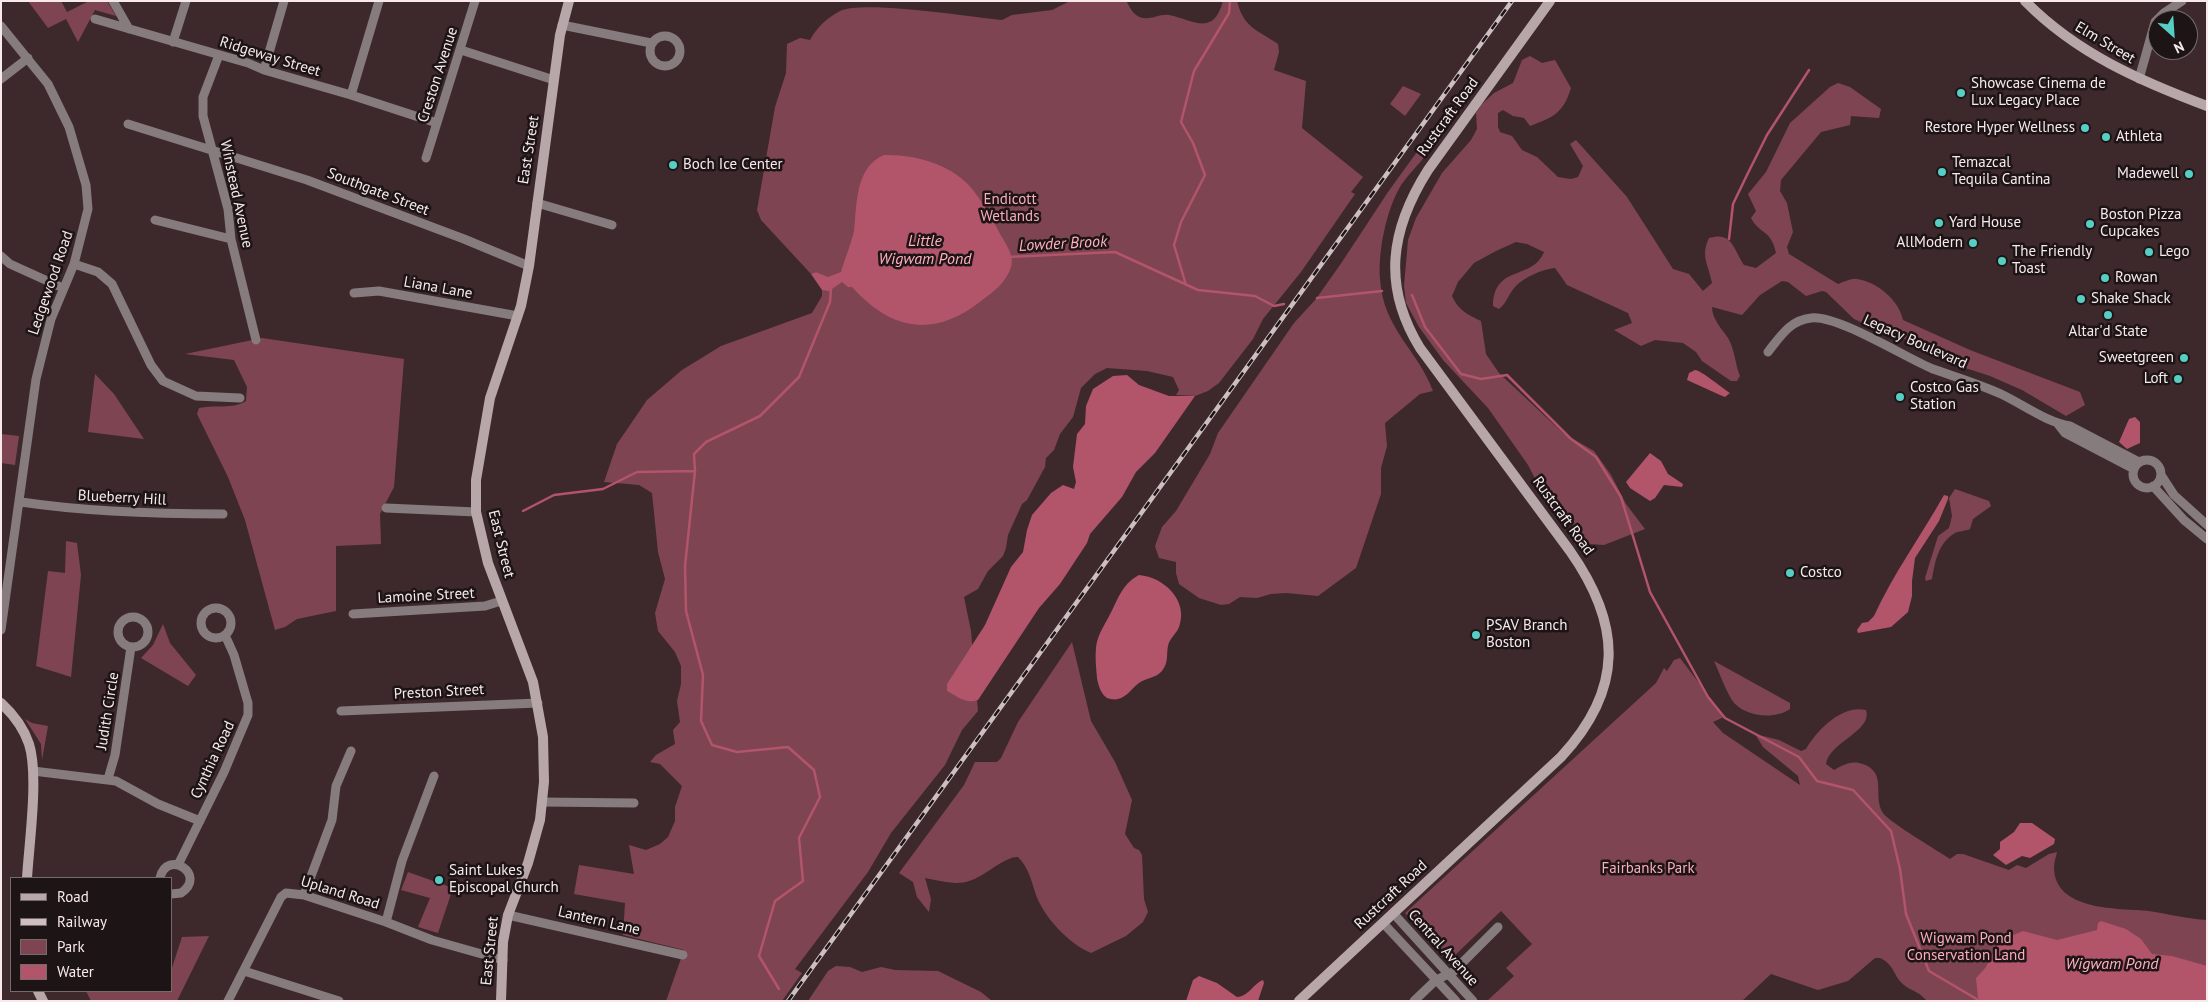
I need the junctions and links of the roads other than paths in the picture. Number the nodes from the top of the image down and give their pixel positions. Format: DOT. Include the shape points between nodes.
graph roads {
  1 [pos="114,1"];
  2 [pos="186,1"];
  3 [pos="284,1"];
  4 [pos="379,1"];
  5 [pos="475,1"];
  6 [pos="569,1"];
  7 [pos="1550,1"];
  8 [pos="2025,1"];
  9 [pos="2182,1"];
  10 [pos="95,19"];
  11 [pos="562,25"];
  12 [pos="1,26"];
  13 [pos="129,29"];
  14 [pos="173,42"];
  15 [pos="651,43"];
  16 [pos="461,50"];
  17 [pos="219,55"];
  18 [pos="28,58"];
  19 [pos="264,70"];
  20 [pos="1,79"];
  21 [pos="2139,79"];
  22 [pos="554,80"];
  23 [pos="351,95"];
  24 [pos="2207,106"];
  25 [pos="436,123"];
  26 [pos="128,124"];
  27 [pos="214,152"];
  28 [pos="426,158"];
  29 [pos="537,203"];
  30 [pos="155,220"];
  31 [pos="612,225"];
  32 [pos="231,239"];
  33 [pos="1,256"];
  34 [pos="74,264"];
  35 [pos="529,266"];
  36 [pos="63,288"];
  37 [pos="354,293"];
  38 [pos="518,316"];
  39 [pos="256,340"];
  40 [pos="1768,352"];
  41 [pos="240,398"];
  42 [pos="2136,466"];
  43 [pos="2161,475"];
  44 [pos="2153,486"];
  45 [pos="20,502"];
  46 [pos="386,508"];
  47 [pos="476,512"];
  48 [pos="223,514"];
  49 [pos="2207,525"];
  50 [pos="2207,539"];
  51 [pos="501,601"];
  52 [pos="352,614"];
  53 [pos="1,630"];
  54 [pos="225,635"];
  55 [pos="131,647"];
  56 [pos="538,703"];
  57 [pos="1,704"];
  58 [pos="341,710"];
  59 [pos="351,751"];
  60 [pos="33,771"];
  61 [pos="434,776"];
  62 [pos="108,779"];
  63 [pos="542,802"];
  64 [pos="634,803"];
  65 [pos="200,821"];
  66 [pos="178,865"];
  67 [pos="27,877"];
  68 [pos="161,877"];
  69 [pos="172,894"];
  70 [pos="304,895"];
  71 [pos="1393,913"];
  72 [pos="508,915"];
  73 [pos="386,922"];
  74 [pos="1383,923"];
  75 [pos="1498,927"];
  76 [pos="682,955"];
  77 [pos="503,960"];
  78 [pos="244,971"];
  79 [pos="1448,974"];
  80 [pos="1436,980"];
  81 [pos="228,1001"];
  82 [pos="339,1001"];
  83 [pos="502,1001"];
  84 [pos="1299,1001"];
  85 [pos="1414,1001"];
  86 [pos="1456,1001"];
  87 [pos="1473,1001"];
  1 -- 13 [label="street"];
  2 -- 14 [label="street"];
  3 -- 19 [label="street"];
  4 -- 23 [label="street"];
  5 -- 16 [label="street, Creston Avenue"];
  6 -- 11 [label="main road, East Street"];
  7 -- 71 [label="main road, Rustcraft Road" via="1412,196 1398,234 1395,280 1406,321 1420,348 1592,584 1607,629 1608,670 1596,709 1574,743"];
  8 -- 21 [label="main road, Elm Street" via="2070,40 2100,60"];
  9 -- 21 [label="street" via="2155,22"];
  10 -- 13 [label="street, Ridgeway Street"];
  11 -- 15 [label="street"];
  11 -- 22 [label="main road, East Street"];
  12 -- 18 [label="street, Ledgewood Road"];
  13 -- 14 [label="street, Ridgeway Street"];
  14 -- 17 [label="street, Ridgeway Street"];
  16 -- 22 [label="street"];
  16 -- 25 [label="street, Creston Avenue"];
  17 -- 19 [label="street, Ridgeway Street"];
  17 -- 27 [label="street, Winstead Avenue" via="203,97 203,116"];
  18 -- 20 [label="street"];
  18 -- 34 [label="street, Ledgewood Road" via="48,84 69,127 86,185 88,209"];
  19 -- 23 [label="street, Ridgeway Street"];
  21 -- 24 [label="main road, Elm Street"];
  22 -- 29 [label="main road, East Street"];
  23 -- 25 [label="street, Ridgeway Street"];
  25 -- 28 [label="street, Creston Avenue"];
  26 -- 27 [label="street, Southgate Street"];
  27 -- 32 [label="street, Winstead Avenue" via="228,209"];
  27 -- 35 [label="street, Southgate Street" via="307,180"];
  29 -- 31 [label="street"];
  29 -- 35 [label="main road, East Street"];
  30 -- 32 [label="street"];
  32 -- 39 [label="street, Winstead Avenue"];
  33 -- 36 [label="street" via="10,264"];
  34 -- 36 [label="street, Ledgewood Road"];
  34 -- 41 [label="street" via="98,272 112,284 151,365 163,381 196,396"];
  35 -- 38 [label="main road, East Street"];
  36 -- 45 [label="street, Ledgewood Road" via="51,319 36,379"];
  37 -- 38 [label="street, Liana Lane" via="380,291"];
  38 -- 47 [label="main road, East Street" via="490,398 476,480"];
  40 -- 42 [label="street, Legacy Boulevard" via="1786,329 1796,322 1811,318 1829,319 1922,363 2002,394 2058,424 2070,426"];
  42 -- 43 [label="street" via="2146,460 2153,461 2159,466"];
  42 -- 44 [label="street" via="2134,478 2139,485"];
  43 -- 44 [label="street"];
  43 -- 49 [label="street" via="2174,495"];
  44 -- 50 [label="street" via="2184,520"];
  45 -- 48 [label="street, Blueberry Hill" via="144,514"];
  45 -- 53 [label="street, Ledgewood Road"];
  46 -- 47 [label="street"];
  47 -- 51 [label="main road, East Street"];
  51 -- 52 [label="street, Lamoine Street" via="485,606"];
  51 -- 56 [label="main road, East Street" via="534,682"];
  54 -- 65 [label="street, Cynthia Road" via="240,674 248,715 244,730"];
  55 -- 62 [label="street, Judith Circle" via="115,755"];
  56 -- 58 [label="street, Preston Street"];
  56 -- 63 [label="main road, East Street" via="543,737"];
  57 -- 60 [label="main road" via="21,727 29,745"];
  59 -- 70 [label="street" via="336,786 332,820"];
  60 -- 62 [label="street"];
  60 -- 67 [label="main road"];
  61 -- 73 [label="street" via="402,861"];
  62 -- 65 [label="street"];
  63 -- 64 [label="street"];
  63 -- 72 [label="main road, East Street" via="528,863"];
  65 -- 66 [label="street, Cynthia Road"];
  66 -- 68 [label="street, Cynthia Road" via="165,869"];
  66 -- 69 [label="street" via="187,871 190,881 181,893"];
  70 -- 73 [label="street, Upland Road"];
  70 -- 78 [label="street, Upland Road" via="286,892 281,896"];
  71 -- 74 [label="main road, Rustcraft Road"];
  71 -- 79 [label="street, Central Avenue"];
  72 -- 76 [label="street, Lantern Lane"];
  72 -- 77 [label="main road, East Street"];
  73 -- 77 [label="street, Upland Road" via="432,940"];
  74 -- 80 [label="street, Central Avenue"];
  74 -- 84 [label="main road, Rustcraft Road"];
  75 -- 79 [label="street"];
  77 -- 83 [label="main road, East Street"];
  78 -- 81 [label="street, Upland Road"];
  78 -- 82 [label="street"];
  79 -- 80 [label="street"];
  79 -- 87 [label="street, Central Avenue"];
  80 -- 85 [label="street"];
  80 -- 86 [label="street, Central Avenue"];
}
